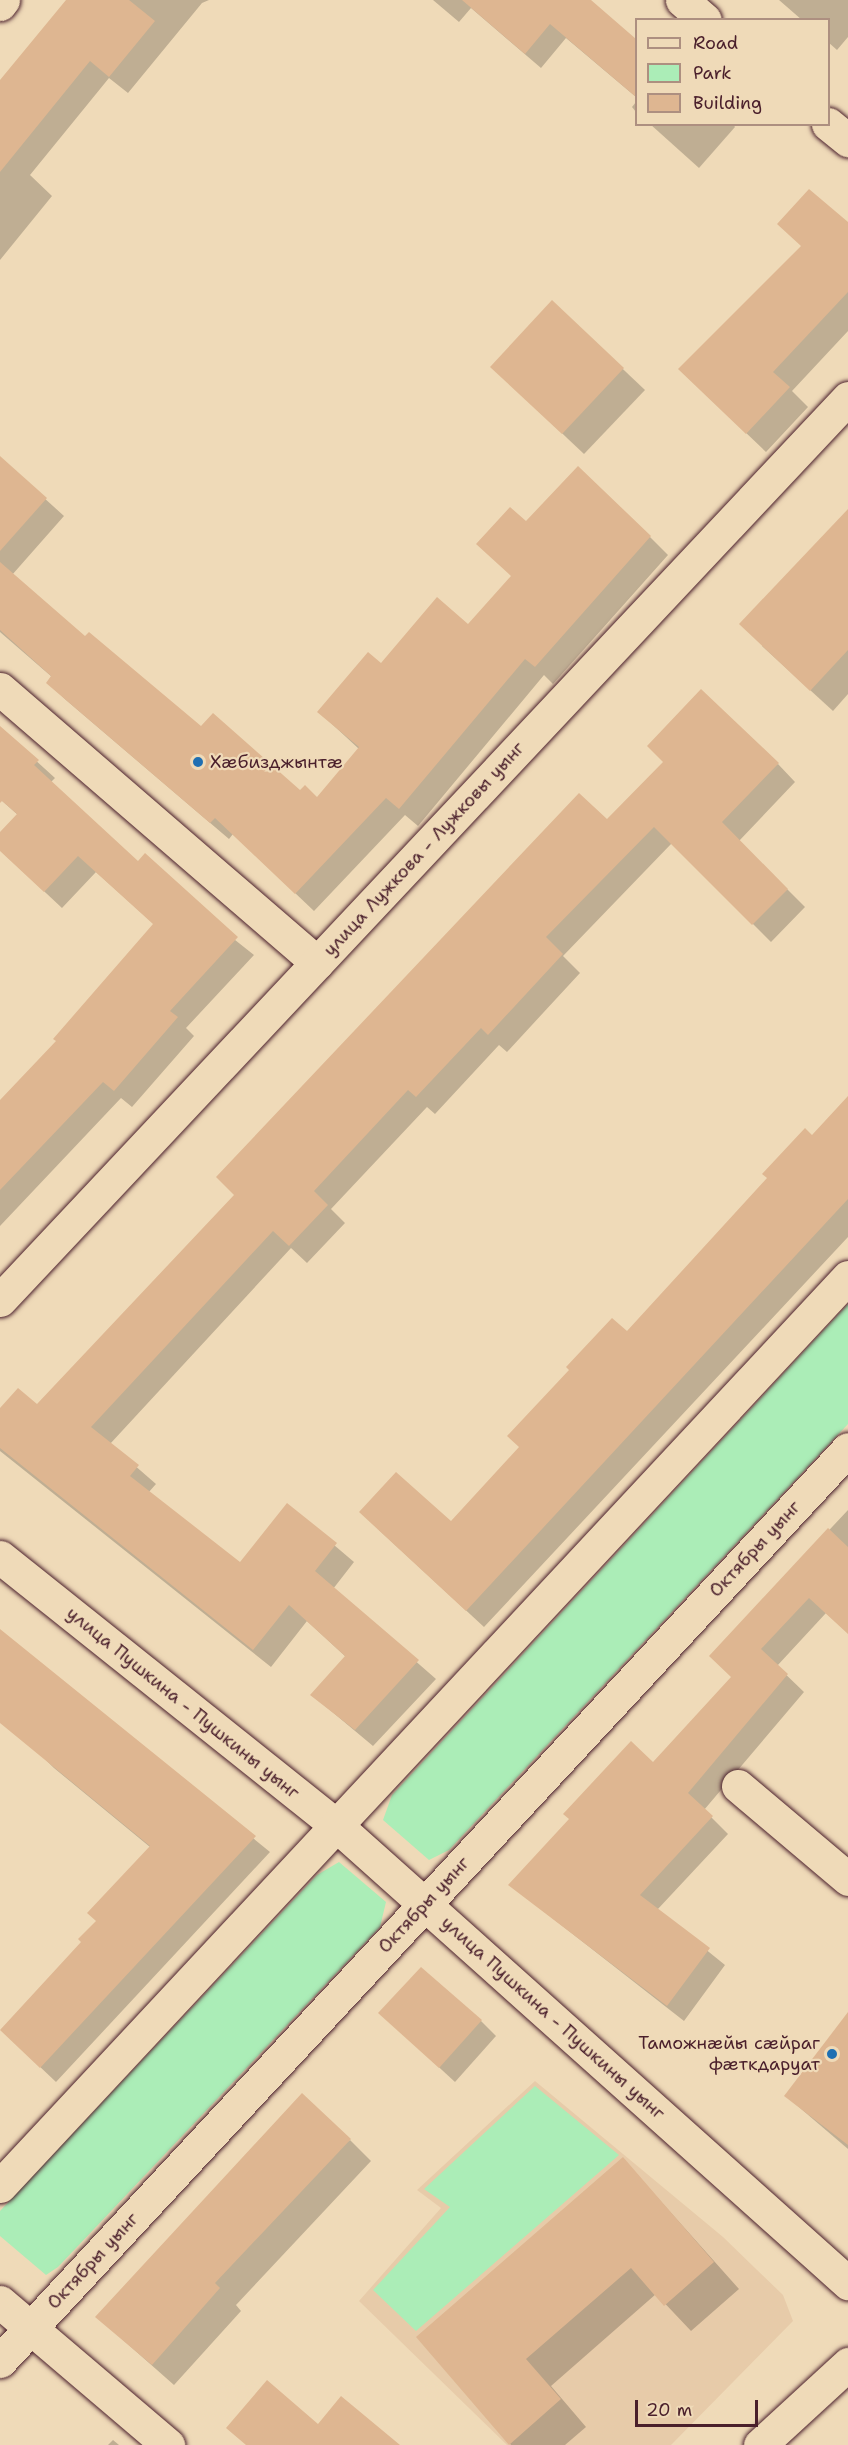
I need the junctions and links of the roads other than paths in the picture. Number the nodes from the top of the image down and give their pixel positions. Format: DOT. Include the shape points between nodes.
graph roads {
  1 [pos="3,0"];
  2 [pos="682,0"];
  3 [pos="0,4"];
  4 [pos="703,18"];
  5 [pos="830,126"];
  6 [pos="848,140"];
  7 [pos="848,398"];
  8 [pos="0,689"];
  9 [pos="317,963"];
  10 [pos="848,1277"];
  11 [pos="0,1300"];
  12 [pos="848,1449"];
  13 [pos="0,1557"];
  14 [pos="738,1786"];
  15 [pos="337,1826"];
  16 [pos="848,1879"];
  17 [pos="425,1904"];
  18 [pos="0,2186"];
  19 [pos="848,2283"];
  20 [pos="0,2302"];
  21 [pos="30,2329"];
  22 [pos="0,2361"];
  23 [pos="848,2364"];
  24 [pos="168,2445"];
  25 [pos="760,2445"];
  1 -- 3 [label="street"];
  2 -- 4 [label="street"];
  5 -- 6 [label="street"];
  7 -- 9 [label="street, улица Лужкова - Лужковы уынг"];
  8 -- 9 [label="street"];
  9 -- 11 [label="street, улица Лужкова - Лужковы уынг"];
  10 -- 15 [label="street"];
  12 -- 17 [label="street, Октябры уынг"];
  13 -- 15 [label="street, улица Пушкина - Пушкины уынг"];
  14 -- 16 [label="street"];
  15 -- 17 [label="street, улица Пушкина - Пушкины уынг"];
  15 -- 18 [label="street"];
  17 -- 19 [label="street, улица Пушкина - Пушкины уынг"];
  17 -- 21 [label="street, Октябры уынг"];
  20 -- 21 [label="street"];
  21 -- 22 [label="street, Октябры уынг"];
  21 -- 24 [label="street"];
  23 -- 25 [label="street"];
}
